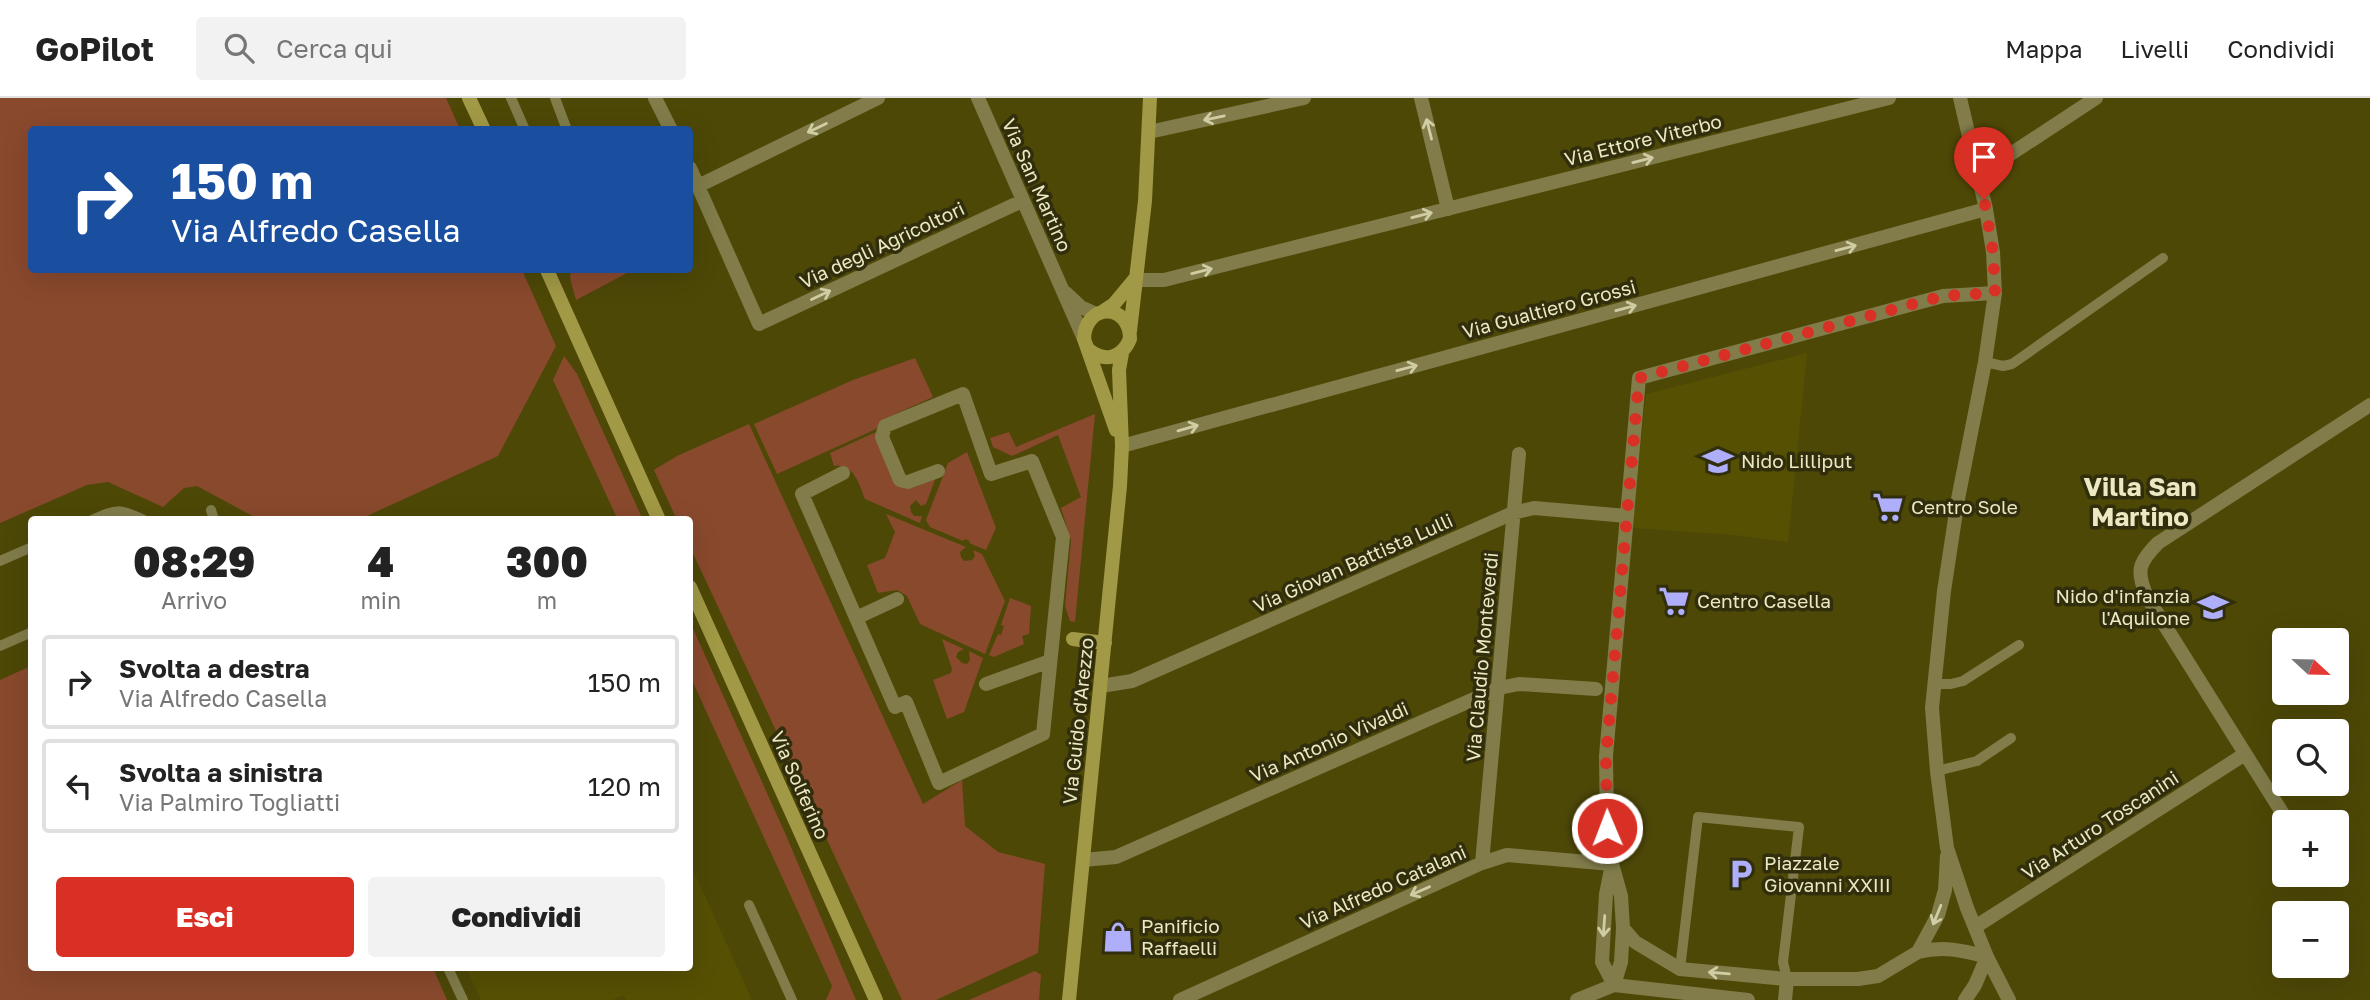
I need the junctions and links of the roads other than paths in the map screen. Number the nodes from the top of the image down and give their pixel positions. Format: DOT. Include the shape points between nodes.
graph roads {
  1 [pos="469,98"];
  2 [pos="511,98"];
  3 [pos="555,98"];
  4 [pos="655,98"];
  5 [pos="878,98"];
  6 [pos="978,98"];
  7 [pos="1150,98"];
  8 [pos="1304,98"];
  9 [pos="1421,98"];
  10 [pos="1889,98"];
  11 [pos="1960,98"];
  12 [pos="2096,98"];
  13 [pos="482,126"];
  14 [pos="523,126"];
  15 [pos="566,126"];
  16 [pos="669,126"];
  17 [pos="1149,132"];
  18 [pos="1977,170"];
  19 [pos="693,175"];
  20 [pos="698,187"];
  21 [pos="1022,201"];
  22 [pos="1448,209"];
  23 [pos="1986,209"];
  24 [pos="2163,258"];
  25 [pos="548,273"];
  26 [pos="1135,280"];
  27 [pos="1061,288"];
  28 [pos="1995,293"];
  29 [pos="1099,313"];
  30 [pos="1130,331"];
  31 [pos="1086,345"];
  32 [pos="1122,353"];
  33 [pos="1985,362"];
  34 [pos="2370,405"];
  35 [pos="1122,446"];
  36 [pos="1519,454"];
  37 [pos="938,471"];
  38 [pos="842,473"];
  39 [pos="1513,513"];
  40 [pos="101,516"];
  41 [pos="135,516"];
  42 [pos="657,516"];
  43 [pos="1627,516"];
  44 [pos="28,549"];
  45 [pos="0,561"];
  46 [pos="693,594"];
  47 [pos="897,599"];
  48 [pos="856,618"];
  49 [pos="28,634"];
  50 [pos="1053,637"];
  51 [pos="1105,643"];
  52 [pos="2018,645"];
  53 [pos="0,646"];
  54 [pos="1050,661"];
  55 [pos="986,684"];
  56 [pos="1934,684"];
  57 [pos="1101,686"];
  58 [pos="1499,688"];
  59 [pos="1596,689"];
  60 [pos="2011,738"];
  61 [pos="2245,754"];
  62 [pos="1937,771"];
  63 [pos="2280,810"];
  64 [pos="1947,848"];
  65 [pos="1083,860"];
  66 [pos="1482,863"];
  67 [pos="1612,864"];
  68 [pos="749,905"];
  69 [pos="1975,927"];
  70 [pos="1623,928"];
  71 [pos="1918,952"];
  72 [pos="1987,957"];
  73 [pos="1680,969"];
  74 [pos="449,971"];
  75 [pos="1787,979"];
  76 [pos="1614,985"];
  77 [pos="1678,996"];
  78 [pos="463,1000"];
  79 [pos="792,1000"];
  80 [pos="876,1000"];
  81 [pos="1069,1000"];
  82 [pos="1180,1000"];
  83 [pos="1577,1000"];
  84 [pos="1748,1000"];
  85 [pos="1785,1000"];
  86 [pos="1965,1000"];
  87 [pos="2009,1000"];
  1 -- 13 [label="street"];
  2 -- 14 [label="lane"];
  3 -- 15 [label="lane"];
  4 -- 16 [label="street"];
  5 -- 20 [label="street, one-way"];
  6 -- 21 [label="street, Via San Martino"];
  7 -- 17 [label="street"];
  8 -- 17 [label="street, one-way"];
  22 -- 9 [label="street, one-way"];
  22 -- 10 [label="street, Via Ettore Viterbo, one-way"];
  11 -- 18 [label="street"];
  12 -- 18 [label="street" via="1994,165"];
  17 -- 26 [label="street"];
  18 -- 23 [label="street"];
  19 -- 20 [label="street"];
  20 -- 21 [label="street, Via degli Agricoltori, one-way" via="759,324"];
  21 -- 27 [label="street, Via San Martino"];
  26 -- 22 [label="street, Via Ettore Viterbo, one-way" via="1164,280"];
  23 -- 28 [label="street"];
  35 -- 23 [label="street, Via Gualtiero Grossi, one-way"];
  24 -- 33 [label="lane" via="2012,364"];
  25 -- 42 [label="street"];
  26 -- 29 [label="street" via="1114,304"];
  26 -- 30 [label="street"];
  27 -- 29 [label="street, Via San Martino" via="1081,307"];
  27 -- 31 [label="street, Via San Martino"];
  28 -- 33 [label="street"];
  28 -- 43 [label="street" via="1943,296 1639,378"];
  29 -- 30 [label="street" via="1120,316"];
  29 -- 31 [label="street" via="1084,329"];
  30 -- 32 [label="street"];
  31 -- 32 [label="street" via="1105,358"];
  31 -- 35 [label="street"];
  32 -- 35 [label="street, Via Guido d'Arezzo"];
  33 -- 56 [label="street" via="1958,499"];
  34 -- 61 [label="street" via="2158,543 2143,559 2139,577 2147,597"];
  35 -- 51 [label="street, Via Guido d'Arezzo"];
  36 -- 39 [label="street, Via Claudio Monteverdi"];
  37 -- 50 [label="street" via="908,482 900,480 882,437 885,426 963,394 991,474 1032,461 1063,537"];
  38 -- 48 [label="street" via="802,494"];
  39 -- 43 [label="street, Via Giovan Battista Lulli" via="1534,508"];
  39 -- 57 [label="street, Via Giovan Battista Lulli" via="1132,681"];
  39 -- 58 [label="street, Via Claudio Monteverdi"];
  40 -- 41 [label="lane" via="114,510"];
  43 -- 67 [label="street" via="1606,756"];
  44 -- 45 [label="lane"];
  46 -- 80 [label="street, Via Solferino"];
  47 -- 48 [label="street"];
  48 -- 54 [label="street" via="895,707 906,702 939,783 1043,734"];
  49 -- 53 [label="lane"];
  50 -- 51 [label="street"];
  50 -- 54 [label="street"];
  51 -- 57 [label="street, Via Guido d'Arezzo"];
  52 -- 56 [label="lane" via="1963,681"];
  54 -- 55 [label="street"];
  56 -- 62 [label="street"];
  57 -- 65 [label="street, Via Guido d'Arezzo"];
  58 -- 59 [label="street, Via Antonio Vivaldi" via="1519,684"];
  58 -- 65 [label="street, Via Antonio Vivaldi" via="1116,857"];
  58 -- 66 [label="street, Via Claudio Monteverdi"];
  60 -- 62 [label="lane" via="1977,761"];
  61 -- 63 [label="street"];
  61 -- 69 [label="street, Via Arturo Toscanini"];
  62 -- 64 [label="street"];
  64 -- 69 [label="street"];
  64 -- 71 [label="street, one-way" via="1945,890 1938,915"];
  65 -- 81 [label="street, Via Guido d'Arezzo"];
  66 -- 67 [label="street, Via Alfredo Catalani" via="1507,855"];
  66 -- 82 [label="street, Via Alfredo Catalani, one-way"];
  67 -- 70 [label="street"];
  67 -- 76 [label="street, one-way" via="1602,962"];
  68 -- 79 [label="lane"];
  69 -- 72 [label="street"];
  70 -- 73 [label="street" via="1644,949"];
  70 -- 76 [label="street"];
  71 -- 72 [label="street" via="1957,949"];
  71 -- 75 [label="street" via="1878,975"];
  72 -- 86 [label="street"];
  72 -- 87 [label="street"];
  75 -- 73 [label="street, one-way"];
  73 -- 75 [label="lane" via="1698,817 1786,825 1799,827 1783,962"];
  73 -- 77 [label="street"];
  74 -- 78 [label="lane"];
  75 -- 85 [label="street"];
  76 -- 77 [label="street"];
  76 -- 83 [label="street"];
  77 -- 84 [label="street"];
}
